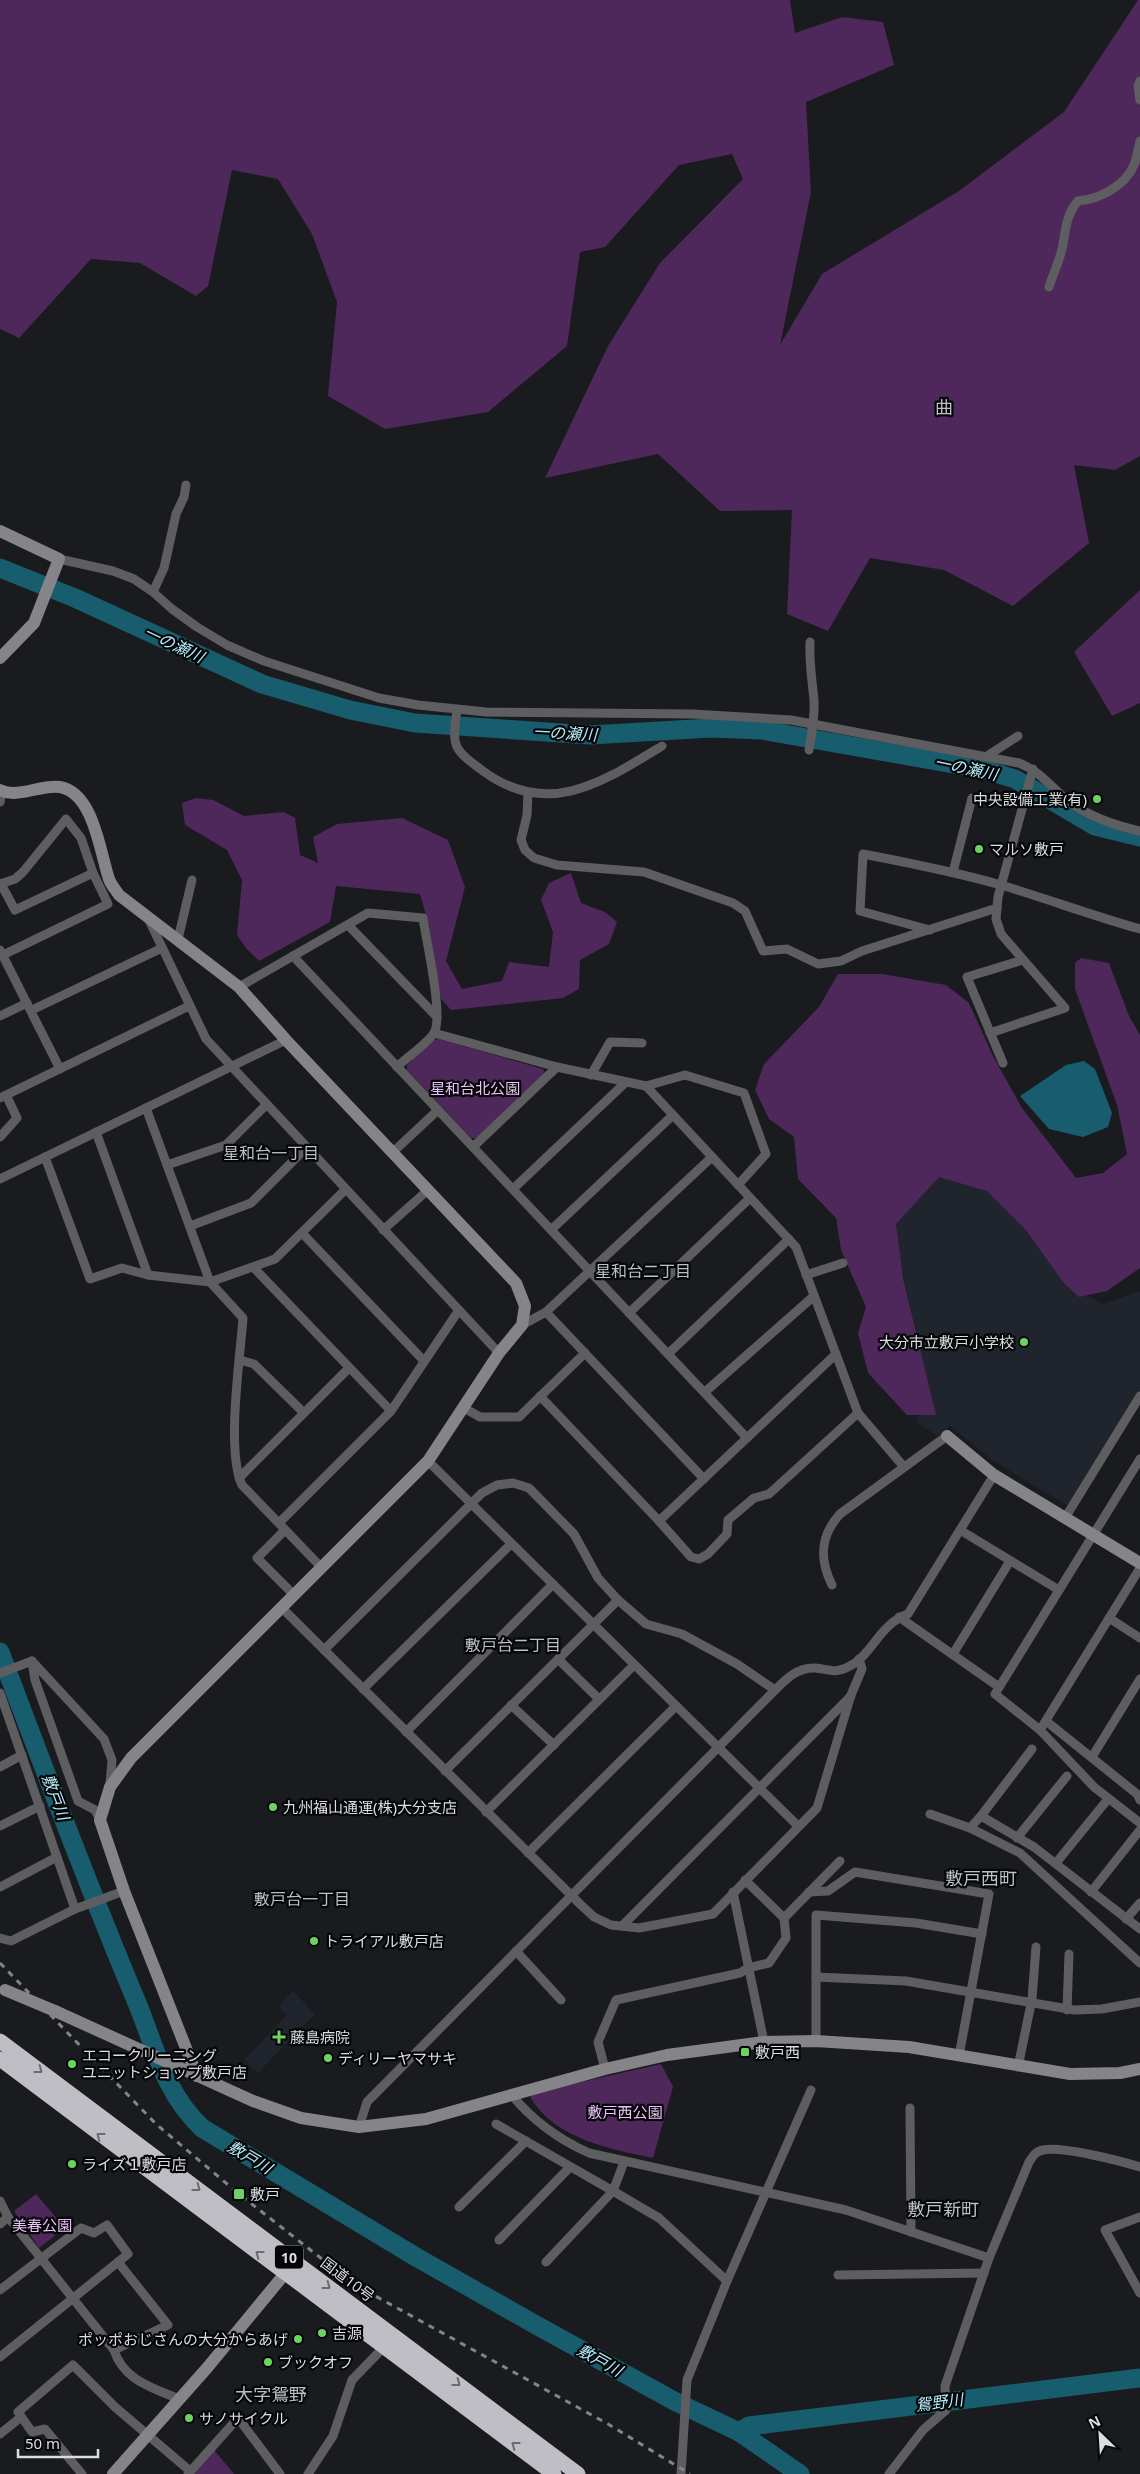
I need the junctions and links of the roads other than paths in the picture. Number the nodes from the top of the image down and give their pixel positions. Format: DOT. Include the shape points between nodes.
graph roads {
  1 [pos="1140,82"];
  2 [pos="1140,100"];
  3 [pos="1140,142"];
  4 [pos="1050,287"];
  5 [pos="186,485"];
  6 [pos="0,531"];
  7 [pos="57,564"];
  8 [pos="153,592"];
  9 [pos="810,642"];
  10 [pos="0,658"];
  11 [pos="457,714"];
  12 [pos="813,726"];
  13 [pos="1018,736"];
  14 [pos="662,746"];
  15 [pos="809,748"];
  16 [pos="987,756"];
  17 [pos="1032,772"];
  18 [pos="528,792"];
  19 [pos="1,795"];
  20 [pos="972,798"];
  21 [pos="1140,831"];
  22 [pos="953,872"];
  23 [pos="93,873"];
  24 [pos="192,880"];
  25 [pos="0,884"];
  26 [pos="1001,885"];
  27 [pos="117,892"];
  28 [pos="108,904"];
  29 [pos="997,908"];
  30 [pos="149,920"];
  31 [pos="348,925"];
  32 [pos="1140,929"];
  33 [pos="930,930"];
  34 [pos="178,939"];
  35 [pos="162,948"];
  36 [pos="1,952"];
  37 [pos="293,956"];
  38 [pos="1023,960"];
  39 [pos="239,987"];
  40 [pos="27,1003"];
  41 [pos="189,1006"];
  42 [pos="36,1008"];
  43 [pos="0,1016"];
  44 [pos="437,1017"];
  45 [pos="434,1033"];
  46 [pos="990,1033"];
  47 [pos="286,1040"];
  48 [pos="642,1043"];
  49 [pos="1003,1063"];
  50 [pos="230,1067"];
  51 [pos="397,1067"];
  52 [pos="557,1068"];
  53 [pos="60,1069"];
  54 [pos="591,1074"];
  55 [pos="626,1082"];
  56 [pos="646,1086"];
  57 [pos="3,1096"];
  58 [pos="266,1105"];
  59 [pos="146,1108"];
  60 [pos="438,1110"];
  61 [pos="673,1115"];
  62 [pos="96,1132"];
  63 [pos="0,1137"];
  64 [pos="306,1148"];
  65 [pos="473,1148"];
  66 [pos="393,1152"];
  67 [pos="45,1156"];
  68 [pos="712,1157"];
  69 [pos="167,1166"];
  70 [pos="0,1179"];
  71 [pos="738,1185"];
  72 [pos="513,1189"];
  73 [pos="345,1190"];
  74 [pos="428,1190"];
  75 [pos="750,1198"];
  76 [pos="190,1226"];
  77 [pos="383,1230"];
  78 [pos="551,1230"];
  79 [pos="302,1233"];
  80 [pos="789,1239"];
  81 [pos="843,1262"];
  82 [pos="254,1268"];
  83 [pos="590,1271"];
  84 [pos="148,1275"];
  85 [pos="806,1275"];
  86 [pos="210,1282"];
  87 [pos="814,1296"];
  88 [pos="458,1310"];
  89 [pos="546,1312"];
  90 [pos="629,1313"];
  91 [pos="522,1326"];
  92 [pos="499,1353"];
  93 [pos="585,1353"];
  94 [pos="668,1354"];
  95 [pos="836,1354"];
  96 [pos="240,1360"];
  97 [pos="424,1361"];
  98 [pos="349,1368"];
  99 [pos="705,1392"];
  100 [pos="540,1396"];
  101 [pos="1140,1396"];
  102 [pos="464,1408"];
  103 [pos="391,1411"];
  104 [pos="304,1413"];
  105 [pos="858,1413"];
  106 [pos="947,1436"];
  107 [pos="747,1438"];
  108 [pos="1140,1458"];
  109 [pos="428,1461"];
  110 [pos="904,1468"];
  111 [pos="994,1475"];
  112 [pos="239,1478"];
  113 [pos="704,1479"];
  114 [pos="471,1503"];
  115 [pos="1065,1518"];
  116 [pos="659,1521"];
  117 [pos="282,1526"];
  118 [pos="960,1530"];
  119 [pos="1093,1535"];
  120 [pos="512,1544"];
  121 [pos="1010,1561"];
  122 [pos="1140,1564"];
  123 [pos="321,1567"];
  124 [pos="1140,1568"];
  125 [pos="553,1584"];
  126 [pos="832,1585"];
  127 [pos="1059,1590"];
  128 [pos="293,1594"];
  129 [pos="618,1600"];
  130 [pos="281,1607"];
  131 [pos="899,1617"];
  132 [pos="1109,1618"];
  133 [pos="593,1624"];
  134 [pos="1140,1638"];
  135 [pos="324,1650"];
  136 [pos="952,1654"];
  137 [pos="558,1659"];
  138 [pos="859,1659"];
  139 [pos="32,1661"];
  140 [pos="634,1665"];
  141 [pos="0,1673"];
  142 [pos="1140,1679"];
  143 [pos="1000,1686"];
  144 [pos="363,1689"];
  145 [pos="775,1690"];
  146 [pos="0,1693"];
  147 [pos="851,1696"];
  148 [pos="599,1700"];
  149 [pos="2,1704"];
  150 [pos="511,1705"];
  151 [pos="676,1706"];
  152 [pos="1046,1720"];
  153 [pos="1040,1730"];
  154 [pos="406,1732"];
  155 [pos="554,1745"];
  156 [pos="718,1747"];
  157 [pos="1032,1750"];
  158 [pos="22,1755"];
  159 [pos="1092,1757"];
  160 [pos="0,1766"];
  161 [pos="445,1771"];
  162 [pos="1067,1776"];
  163 [pos="110,1787"];
  164 [pos="758,1787"];
  165 [pos="1139,1794"];
  166 [pos="1108,1798"];
  167 [pos="40,1806"];
  168 [pos="486,1812"];
  169 [pos="930,1814"];
  170 [pos="981,1816"];
  171 [pos="100,1820"];
  172 [pos="1140,1822"];
  173 [pos="0,1826"];
  174 [pos="798,1826"];
  175 [pos="970,1828"];
  176 [pos="1140,1830"];
  177 [pos="1017,1838"];
  178 [pos="528,1853"];
  179 [pos="58,1857"];
  180 [pos="840,1861"];
  181 [pos="1056,1864"];
  182 [pos="745,1880"];
  183 [pos="0,1887"];
  184 [pos="732,1892"];
  185 [pos="809,1892"];
  186 [pos="1091,1892"];
  187 [pos="119,1893"];
  188 [pos="571,1896"];
  189 [pos="1140,1903"];
  190 [pos="75,1909"];
  191 [pos="784,1918"];
  192 [pos="1126,1919"];
  193 [pos="622,1926"];
  194 [pos="1140,1929"];
  195 [pos="982,1934"];
  196 [pos="0,1938"];
  197 [pos="1036,1947"];
  198 [pos="516,1951"];
  199 [pos="1069,1954"];
  200 [pos="1140,1963"];
  201 [pos="748,1968"];
  202 [pos="816,1977"];
  203 [pos="2,1989"];
  204 [pos="972,1991"];
  205 [pos="561,2000"];
  206 [pos="1140,2002"];
  207 [pos="1029,2003"];
  208 [pos="1067,2010"];
  209 [pos="0,2040"];
  210 [pos="816,2041"];
  211 [pos="764,2042"];
  212 [pos="960,2056"];
  213 [pos="0,2059"];
  214 [pos="1018,2067"];
  215 [pos="605,2069"];
  216 [pos="1140,2069"];
  217 [pos="197,2076"];
  218 [pos="811,2090"];
  219 [pos="511,2094"];
  220 [pos="910,2108"];
  221 [pos="496,2124"];
  222 [pos="359,2127"];
  223 [pos="526,2141"];
  224 [pos="624,2162"];
  225 [pos="570,2166"];
  226 [pos="1140,2167"];
  227 [pos="613,2191"];
  228 [pos="766,2192"];
  229 [pos="0,2201"];
  230 [pos="459,2207"];
  231 [pos="8,2217"];
  232 [pos="1140,2217"];
  233 [pos="0,2224"];
  234 [pos="911,2232"];
  235 [pos="499,2240"];
  236 [pos="41,2258"];
  237 [pos="989,2258"];
  238 [pos="118,2262"];
  239 [pos="546,2262"];
  240 [pos="290,2267"];
  241 [pos="984,2273"];
  242 [pos="838,2275"];
  243 [pos="727,2281"];
  244 [pos="0,2290"];
  245 [pos="1140,2293"];
  246 [pos="73,2298"];
  247 [pos="384,2347"];
  248 [pos="114,2350"];
  249 [pos="0,2357"];
  250 [pos="179,2399"];
  251 [pos="21,2417"];
  252 [pos="0,2434"];
  253 [pos="148,2434"];
  254 [pos="189,2473"];
  255 [pos="82,2474"];
  256 [pos="113,2474"];
  257 [pos="280,2474"];
  258 [pos="308,2474"];
  259 [pos="554,2474"];
  260 [pos="578,2474"];
  261 [pos="681,2474"];
  262 [pos="889,2474"];
  1 -- 2 [label="street"];
  3 -- 4 [label="street" via="1134,165 1124,179 1090,200 1078,202 1071,209"];
  5 -- 8 [label="street" via="164,568"];
  6 -- 7 [label="street"];
  7 -- 8 [label="street" via="113,571"];
  7 -- 10 [label="street" via="34,623"];
  8 -- 11 [label="street" via="197,627 264,661 379,698"];
  9 -- 12 [label="street"];
  11 -- 12 [label="street" via="727,715 791,720"];
  11 -- 18 [label="street" via="453,737 464,755 487,774"];
  12 -- 15 [label="street"];
  12 -- 16 [label="street"];
  13 -- 16 [label="street"];
  14 -- 18 [label="street" via="575,792 550,795"];
  16 -- 17 [label="street" via="1020,763"];
  17 -- 21 [label="street" via="1071,803 1123,827"];
  17 -- 26 [label="street"];
  18 -- 33 [label="street" via="521,840 525,850 534,858 557,865 644,872 733,903 745,911 763,951 787,950 818,964 841,962 862,951"];
  19 -- 27 [label="street" via="45,786 63,788 81,800 92,819 110,881"];
  20 -- 22 [label="street"];
  22 -- 26 [label="street"];
  22 -- 33 [label="street" via="863,854 860,911"];
  23 -- 25 [label="street" via="14,910"];
  23 -- 25 [label="street" via="81,838 66,819 23,872 15,879"];
  23 -- 28 [label="street"];
  24 -- 34 [label="street"];
  26 -- 29 [label="street"];
  26 -- 32 [label="street"];
  27 -- 28 [label="street"];
  27 -- 30 [label="street"];
  28 -- 36 [label="street"];
  29 -- 33 [label="street"];
  29 -- 38 [label="street" via="996,919 1001,934"];
  30 -- 34 [label="street"];
  30 -- 35 [label="street"];
  31 -- 37 [label="street"];
  31 -- 44 [label="street"];
  31 -- 44 [label="street" via="368,913 422,918"];
  34 -- 39 [label="street"];
  35 -- 41 [label="street"];
  35 -- 42 [label="street"];
  36 -- 40 [label="street"];
  37 -- 39 [label="street"];
  37 -- 51 [label="street"];
  38 -- 46 [label="street" via="967,977"];
  38 -- 46 [label="street" via="1065,1008"];
  39 -- 47 [label="street"];
  40 -- 43 [label="street"];
  40 -- 53 [label="street"];
  41 -- 50 [label="street" via="206,1039"];
  41 -- 53 [label="street"];
  44 -- 45 [label="street"];
  45 -- 51 [label="street"];
  45 -- 52 [label="street"];
  46 -- 49 [label="street"];
  47 -- 50 [label="street"];
  47 -- 66 [label="street"];
  48 -- 54 [label="street" via="610,1042"];
  50 -- 58 [label="street"];
  50 -- 59 [label="street"];
  51 -- 60 [label="street"];
  52 -- 54 [label="street"];
  52 -- 65 [label="street"];
  53 -- 57 [label="street"];
  54 -- 55 [label="street"];
  55 -- 56 [label="street"];
  55 -- 72 [label="street"];
  56 -- 61 [label="street"];
  56 -- 71 [label="street" via="685,1075 744,1093 766,1154"];
  57 -- 63 [label="street" via="17,1118"];
  58 -- 64 [label="street"];
  58 -- 69 [label="street" via="226,1145"];
  59 -- 62 [label="street"];
  59 -- 69 [label="street"];
  60 -- 65 [label="street"];
  60 -- 66 [label="street"];
  61 -- 68 [label="street"];
  61 -- 78 [label="street"];
  62 -- 67 [label="street"];
  62 -- 84 [label="street"];
  64 -- 73 [label="street"];
  64 -- 76 [label="street" via="251,1203"];
  65 -- 72 [label="street"];
  66 -- 74 [label="street"];
  67 -- 70 [label="street"];
  67 -- 84 [label="street" via="90,1279 122,1268"];
  68 -- 71 [label="street"];
  68 -- 83 [label="street"];
  69 -- 76 [label="street"];
  71 -- 75 [label="street"];
  72 -- 78 [label="street"];
  73 -- 77 [label="street"];
  73 -- 79 [label="street"];
  74 -- 77 [label="street"];
  74 -- 91 [label="street" via="516,1283 525,1306"];
  75 -- 80 [label="street"];
  75 -- 90 [label="street"];
  76 -- 86 [label="street"];
  77 -- 88 [label="street"];
  78 -- 83 [label="street"];
  79 -- 82 [label="street" via="275,1259"];
  79 -- 97 [label="street"];
  80 -- 85 [label="street" via="796,1247"];
  80 -- 94 [label="street"];
  81 -- 85 [label="street"];
  82 -- 86 [label="street"];
  82 -- 98 [label="street"];
  83 -- 89 [label="street"];
  83 -- 90 [label="street"];
  84 -- 86 [label="street"];
  85 -- 87 [label="street"];
  86 -- 96 [label="street" via="243,1318"];
  87 -- 95 [label="street"];
  87 -- 99 [label="street"];
  88 -- 92 [label="street"];
  88 -- 97 [label="street"];
  89 -- 91 [label="street"];
  89 -- 93 [label="street"];
  90 -- 94 [label="street"];
  91 -- 92 [label="street"];
  92 -- 102 [label="street"];
  93 -- 100 [label="street"];
  93 -- 113 [label="street"];
  94 -- 99 [label="street"];
  95 -- 105 [label="street"];
  95 -- 107 [label="street"];
  96 -- 104 [label="street" via="254,1364"];
  96 -- 112 [label="street" via="234,1450"];
  97 -- 103 [label="street"];
  98 -- 103 [label="street"];
  98 -- 104 [label="street"];
  99 -- 107 [label="street"];
  100 -- 102 [label="street" via="519,1417 480,1417"];
  100 -- 116 [label="street"];
  101 -- 115 [label="street"];
  102 -- 109 [label="street"];
  103 -- 117 [label="street"];
  104 -- 112 [label="street"];
  105 -- 110 [label="street"];
  105 -- 116 [label="street" via="769,1494 754,1498 728,1520 727,1534 699,1559 691,1557"];
  106 -- 110 [label="street"];
  106 -- 111 [label="street"];
  107 -- 113 [label="street"];
  108 -- 119 [label="street"];
  109 -- 114 [label="street"];
  109 -- 123 [label="street"];
  110 -- 126 [label="street" via="840,1514 828,1527 824,1558"];
  111 -- 115 [label="street"];
  111 -- 118 [label="street"];
  112 -- 117 [label="street"];
  113 -- 116 [label="street"];
  114 -- 120 [label="street"];
  114 -- 129 [label="street" via="497,1485 513,1483 529,1488 574,1534 591,1568"];
  114 -- 135 [label="street"];
  115 -- 119 [label="street"];
  117 -- 123 [label="street"];
  117 -- 128 [label="street" via="257,1558"];
  118 -- 121 [label="street"];
  118 -- 131 [label="street" via="908,1614"];
  119 -- 122 [label="street"];
  119 -- 127 [label="street"];
  120 -- 125 [label="street"];
  120 -- 144 [label="street"];
  121 -- 127 [label="street"];
  121 -- 136 [label="street"];
  123 -- 128 [label="street"];
  124 -- 132 [label="street"];
  125 -- 133 [label="street"];
  125 -- 154 [label="street"];
  127 -- 143 [label="street"];
  128 -- 130 [label="street"];
  129 -- 133 [label="street"];
  129 -- 145 [label="street" via="646,1624 682,1634"];
  130 -- 135 [label="street"];
  130 -- 163 [label="street" via="131,1758"];
  131 -- 136 [label="street"];
  131 -- 138 [label="street"];
  132 -- 134 [label="street"];
  132 -- 152 [label="street"];
  133 -- 137 [label="street"];
  133 -- 140 [label="street"];
  135 -- 144 [label="street"];
  136 -- 143 [label="street"];
  137 -- 148 [label="street"];
  137 -- 150 [label="street"];
  138 -- 145 [label="street" via="838,1671 826,1672 815,1668 795,1672"];
  138 -- 147 [label="street" via="862,1669"];
  139 -- 141 [label="street"];
  139 -- 163 [label="street" via="104,1739 112,1760"];
  139 -- 171 [label="street" via="34,1680 78,1802 95,1810"];
  140 -- 148 [label="street"];
  140 -- 151 [label="street"];
  142 -- 159 [label="street"];
  143 -- 153 [label="street" via="995,1694"];
  144 -- 154 [label="street"];
  145 -- 156 [label="street"];
  146 -- 149 [label="street"];
  147 -- 164 [label="street"];
  147 -- 174 [label="street" via="817,1808"];
  148 -- 155 [label="street"];
  149 -- 158 [label="street"];
  150 -- 155 [label="street"];
  150 -- 161 [label="street"];
  151 -- 156 [label="street"];
  151 -- 178 [label="street"];
  152 -- 153 [label="street"];
  152 -- 159 [label="street"];
  153 -- 166 [label="street"];
  154 -- 161 [label="street"];
  155 -- 168 [label="street"];
  156 -- 164 [label="street"];
  156 -- 188 [label="street"];
  157 -- 170 [label="street"];
  158 -- 160 [label="street"];
  158 -- 167 [label="street"];
  159 -- 165 [label="street"];
  161 -- 168 [label="street"];
  162 -- 177 [label="street"];
  163 -- 171 [label="street"];
  164 -- 174 [label="street"];
  164 -- 193 [label="street"];
  166 -- 172 [label="street"];
  166 -- 181 [label="street"];
  167 -- 173 [label="street"];
  167 -- 179 [label="street"];
  168 -- 178 [label="street"];
  169 -- 175 [label="street"];
  170 -- 175 [label="street"];
  170 -- 177 [label="street"];
  171 -- 187 [label="street"];
  174 -- 182 [label="street"];
  175 -- 200 [label="street" via="1020,1853"];
  176 -- 186 [label="street"];
  177 -- 181 [label="street"];
  178 -- 188 [label="street"];
  179 -- 183 [label="street"];
  179 -- 190 [label="street"];
  180 -- 185 [label="street"];
  181 -- 186 [label="street"];
  182 -- 184 [label="street"];
  182 -- 191 [label="street"];
  184 -- 193 [label="street" via="713,1914 639,1928"];
  184 -- 201 [label="street"];
  185 -- 191 [label="street"];
  185 -- 195 [label="street" via="828,1890 855,1872 989,1894"];
  186 -- 192 [label="street"];
  187 -- 190 [label="street"];
  187 -- 217 [label="street"];
  188 -- 193 [label="street" via="594,1917"];
  188 -- 198 [label="street"];
  189 -- 192 [label="street"];
  190 -- 196 [label="street" via="11,1941"];
  191 -- 201 [label="street" via="786,1938 769,1963"];
  192 -- 194 [label="street"];
  195 -- 202 [label="street" via="916,1923 816,1915"];
  195 -- 204 [label="street"];
  197 -- 207 [label="street" via="1032,2000"];
  198 -- 205 [label="street"];
  198 -- 222 [label="street" via="367,2102"];
  199 -- 208 [label="street"];
  201 -- 211 [label="street"];
  201 -- 215 [label="street" via="740,1973 616,2000 598,2042"];
  202 -- 204 [label="street" via="906,1981"];
  202 -- 210 [label="street"];
  203 -- 217 [label="street, bridge"];
  204 -- 207 [label="street"];
  204 -- 212 [label="street"];
  206 -- 208 [label="street" via="1102,2009"];
  207 -- 208 [label="street"];
  207 -- 214 [label="street"];
  209 -- 240 [label="highway, 国道10号 / 10, one-way"];
  210 -- 211 [label="street"];
  210 -- 212 [label="street" via="892,2046"];
  211 -- 215 [label="street" via="667,2055"];
  212 -- 214 [label="street"];
  240 -- 213 [label="highway, 国道10号 / 10, one-way"];
  214 -- 216 [label="street" via="1079,2074"];
  215 -- 219 [label="street"];
  217 -- 222 [label="street" via="301,2118"];
  218 -- 228 [label="street"];
  219 -- 222 [label="street" via="426,2119"];
  219 -- 224 [label="street" via="548,2130 569,2144"];
  220 -- 234 [label="street"];
  221 -- 223 [label="street"];
  223 -- 225 [label="street"];
  223 -- 230 [label="street"];
  224 -- 227 [label="street"];
  224 -- 228 [label="street"];
  225 -- 227 [label="street"];
  225 -- 235 [label="street"];
  226 -- 237 [label="street" via="1065,2151 1036,2152"];
  227 -- 239 [label="street"];
  227 -- 243 [label="street" via="659,2218"];
  228 -- 234 [label="street" via="846,2210"];
  228 -- 243 [label="street"];
  229 -- 231 [label="street"];
  231 -- 233 [label="street"];
  231 -- 236 [label="street"];
  232 -- 245 [label="street" via="1105,2230"];
  234 -- 237 [label="street"];
  236 -- 238 [label="street" via="80,2228 94,2233 107,2225 128,2254"];
  236 -- 244 [label="street"];
  236 -- 246 [label="street"];
  237 -- 241 [label="street"];
  238 -- 246 [label="street"];
  238 -- 248 [label="street" via="168,2325"];
  240 -- 247 [label="highway, 国道10号 / 10"];
  240 -- 250 [label="street"];
  240 -- 260 [label="highway, 国道10号 / 10, one-way"];
  241 -- 242 [label="street"];
  241 -- 262 [label="street" via="945,2386 946,2410 923,2430"];
  243 -- 261 [label="street" via="687,2380"];
  246 -- 248 [label="street"];
  246 -- 249 [label="street"];
  247 -- 258 [label="street" via="352,2380 334,2436"];
  259 -- 247 [label="highway, 国道10号 / 10, one-way"];
  248 -- 250 [label="street" via="120,2365 130,2376"];
  250 -- 253 [label="street"];
  251 -- 252 [label="street"];
  251 -- 253 [label="street" via="18,2412 73,2364 115,2407"];
  251 -- 255 [label="street" via="32,2432 45,2430"];
  253 -- 254 [label="street"];
  253 -- 256 [label="street"];
  254 -- 257 [label="street" via="238,2418"];
}
